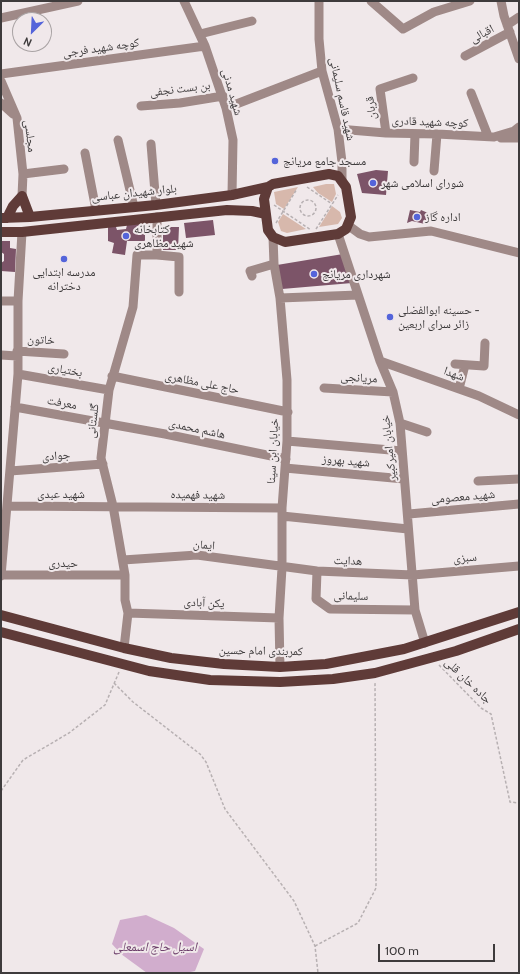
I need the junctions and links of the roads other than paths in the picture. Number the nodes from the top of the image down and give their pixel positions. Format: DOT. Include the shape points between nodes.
graph roads {
  1 [pos="78,1"];
  2 [pos="184,1"];
  3 [pos="319,1"];
  4 [pos="371,1"];
  5 [pos="470,1"];
  6 [pos="501,1"];
  7 [pos="519,17"];
  8 [pos="1,18"];
  9 [pos="252,21"];
  10 [pos="509,29"];
  11 [pos="200,34"];
  12 [pos="205,46"];
  13 [pos="465,56"];
  14 [pos="519,59"];
  15 [pos="322,71"];
  16 [pos="1,74"];
  17 [pos="413,78"];
  18 [pos="1,81"];
  19 [pos="471,93"];
  20 [pos="223,96"];
  21 [pos="1,103"];
  22 [pos="140,106"];
  23 [pos="226,108"];
  24 [pos="16,118"];
  25 [pos="519,127"];
  26 [pos="338,129"];
  27 [pos="386,133"];
  28 [pos="415,134"];
  29 [pos="438,134"];
  30 [pos="491,137"];
  31 [pos="519,138"];
  32 [pos="118,140"];
  33 [pos="151,144"];
  34 [pos="85,153"];
  35 [pos="414,162"];
  36 [pos="64,169"];
  37 [pos="434,171"];
  38 [pos="23,174"];
  39 [pos="342,179"];
  40 [pos="268,187"];
  41 [pos="232,195"];
  42 [pos="22,196"];
  43 [pos="156,205"];
  44 [pos="134,207"];
  45 [pos="96,210"];
  46 [pos="272,213"];
  47 [pos="157,217"];
  48 [pos="4,218"];
  49 [pos="30,218"];
  50 [pos="349,226"];
  51 [pos="1,232"];
  52 [pos="22,232"];
  53 [pos="275,233"];
  54 [pos="338,234"];
  55 [pos="519,253"];
  56 [pos="157,255"];
  57 [pos="274,264"];
  58 [pos="252,276"];
  59 [pos="179,292"];
  60 [pos="358,295"];
  61 [pos="280,298"];
  62 [pos="1,301"];
  63 [pos="18,302"];
  64 [pos="485,343"];
  65 [pos="17,354"];
  66 [pos="64,354"];
  67 [pos="1,355"];
  68 [pos="380,360"];
  69 [pos="455,364"];
  70 [pos="465,364"];
  71 [pos="18,374"];
  72 [pos="112,376"];
  73 [pos="324,388"];
  74 [pos="459,389"];
  75 [pos="108,390"];
  76 [pos="393,392"];
  77 [pos="15,407"];
  78 [pos="288,412"];
  79 [pos="519,415"];
  80 [pos="104,423"];
  81 [pos="400,423"];
  82 [pos="427,432"];
  83 [pos="287,441"];
  84 [pos="402,451"];
  85 [pos="286,463"];
  86 [pos="103,464"];
  87 [pos="10,471"];
  88 [pos="404,479"];
  89 [pos="519,479"];
  90 [pos="478,481"];
  91 [pos="5,492"];
  92 [pos="519,504"];
  93 [pos="8,506"];
  94 [pos="114,506"];
  95 [pos="282,512"];
  96 [pos="409,514"];
  97 [pos="408,529"];
  98 [pos="3,541"];
  99 [pos="124,560"];
  100 [pos="519,566"];
  101 [pos="282,568"];
  102 [pos="317,572"];
  103 [pos="1,575"];
  104 [pos="125,575"];
  105 [pos="413,575"];
  106 [pos="415,610"];
  107 [pos="128,612"];
  108 [pos="519,612"];
  109 [pos="1,615"];
  110 [pos="279,618"];
  111 [pos="519,629"];
  112 [pos="1,632"];
  113 [pos="425,643"];
  114 [pos="124,648"];
  115 [pos="280,666"];
  116 [pos="280,682"];
  1 -- 8 [label="street"];
  2 -- 11 [label="street, شهید مدنی"];
  3 -- 15 [label="street, شهید قاسم سلیمانی"];
  4 -- 5 [label="street" via="403,29 434,12"];
  6 -- 10 [label="street"];
  7 -- 10 [label="street, اقبالی"];
  9 -- 11 [label="street"];
  10 -- 13 [label="street, اقبالی"];
  10 -- 14 [label="street"];
  11 -- 12 [label="street, شهید مدنی"];
  12 -- 16 [label="street, کوچه شهید فرجی"];
  12 -- 20 [label="street, شهید مدنی"];
  15 -- 23 [label="street"];
  15 -- 26 [label="street, شهید قاسم سلیمانی"];
  17 -- 27 [label="street, قربان" via="380,89"];
  18 -- 24 [label="street, مجلسی"];
  19 -- 30 [label="street"];
  20 -- 22 [label="street, بن بست نجفی"];
  20 -- 23 [label="street, شهید مدنی"];
  21 -- 24 [label="street"];
  23 -- 41 [label="street, شهید مدنی" via="232,140"];
  24 -- 38 [label="street, مجلسی"];
  25 -- 30 [label="street, کوچه شهید قادری" via="514,131"];
  26 -- 27 [label="street, کوچه شهید قادری"];
  26 -- 39 [label="street, شهید قاسم سلیمانی"];
  27 -- 28 [label="street, کوچه شهید قادری"];
  28 -- 29 [label="street, کوچه شهید قادری"];
  28 -- 35 [label="street"];
  29 -- 30 [label="street, کوچه شهید قادری"];
  29 -- 37 [label="street"];
  30 -- 31 [label="street"];
  32 -- 44 [label="street"];
  33 -- 43 [label="street"];
  34 -- 45 [label="street"];
  36 -- 38 [label="street"];
  38 -- 42 [label="street, مجلسی"];
  39 -- 40 [label="main road, بلوار شهیدان عباسی" via="329,174"];
  39 -- 50 [label="main road" via="346,186 350,209"];
  40 -- 41 [label="main road, بلوار شهیدان عباسی"];
  40 -- 46 [label="main road" via="264,199"];
  41 -- 43 [label="main road, بلوار شهیدان عباسی"];
  42 -- 48 [label="main road"];
  42 -- 49 [label="main road"];
  43 -- 44 [label="main road, بلوار شهیدان عباسی"];
  44 -- 45 [label="main road, بلوار شهیدان عباسی"];
  45 -- 49 [label="main road, بلوار شهیدان عباسی"];
  46 -- 47 [label="main road" via="227,210"];
  46 -- 53 [label="main road" via="268,230"];
  47 -- 52 [label="main road"];
  47 -- 56 [label="street"];
  48 -- 49 [label="main road, بلوار شهیدان عباسی"];
  50 -- 54 [label="main road"];
  50 -- 55 [label="street" via="369,237 431,231"];
  51 -- 52 [label="main road"];
  52 -- 63 [label="street"];
  53 -- 54 [label="main road" via="285,242"];
  53 -- 57 [label="street, خیابان ابن سینا"];
  54 -- 60 [label="street, خیابان امیرکبیر"];
  56 -- 59 [label="street" via="179,257"];
  56 -- 72 [label="street, گلستانی" via="137,255 133,307"];
  57 -- 58 [label="street" via="250,271"];
  57 -- 61 [label="street, خیابان ابن سینا"];
  60 -- 61 [label="street"];
  60 -- 68 [label="street, خیابان امیرکبیر"];
  61 -- 78 [label="street, خیابان ابن سینا" via="288,380"];
  62 -- 63 [label="street"];
  63 -- 65 [label="street"];
  64 -- 70 [label="street" via="484,366"];
  65 -- 66 [label="street, خاتون"];
  65 -- 67 [label="street, خاتون"];
  65 -- 71 [label="street"];
  68 -- 74 [label="street, شهدا"];
  68 -- 76 [label="street, خیابان امیرکبیر"];
  69 -- 70 [label="street"];
  70 -- 74 [label="street"];
  71 -- 75 [label="street, بختیاری"];
  71 -- 77 [label="street"];
  72 -- 75 [label="street, گلستانی"];
  72 -- 78 [label="street, حاج علی مظاهری"];
  73 -- 76 [label="street, مریانجی"];
  74 -- 79 [label="street, شهدا"];
  75 -- 80 [label="street, گلستانی"];
  76 -- 81 [label="street, خیابان امیرکبیر"];
  77 -- 80 [label="street, معرفت"];
  77 -- 87 [label="street"];
  78 -- 83 [label="street, خیابان ابن سینا"];
  80 -- 85 [label="street, هاشم محمدی"];
  80 -- 86 [label="street, گلستانی" via="101,458"];
  81 -- 82 [label="street"];
  81 -- 84 [label="street, خیابان امیرکبیر"];
  83 -- 84 [label="street"];
  83 -- 85 [label="street, خیابان ابن سینا"];
  84 -- 88 [label="street, خیابان امیرکبیر"];
  85 -- 88 [label="street, شهید بهروز"];
  85 -- 95 [label="street, خیابان ابن سینا"];
  86 -- 87 [label="street, جوادی"];
  86 -- 94 [label="street, گلستانی"];
  87 -- 91 [label="street"];
  88 -- 96 [label="street, خیابان امیرکبیر"];
  89 -- 90 [label="street"];
  91 -- 93 [label="street"];
  92 -- 96 [label="street, شهید معصومی"];
  93 -- 94 [label="street, شهید عبدی"];
  93 -- 98 [label="street"];
  94 -- 95 [label="street, شهید فهمیده"];
  94 -- 99 [label="street, گلستانی"];
  95 -- 97 [label="street, شهید فهمیده"];
  95 -- 101 [label="street, خیابان ابن سینا"];
  96 -- 97 [label="street, خیابان امیرکبیر"];
  97 -- 105 [label="street, خیابان امیرکبیر"];
  98 -- 103 [label="street"];
  99 -- 101 [label="street, ایمان" via="197,555"];
  99 -- 104 [label="street, گلستانی"];
  100 -- 105 [label="street, سبزی"];
  101 -- 102 [label="street, هدایت"];
  101 -- 110 [label="street, خیابان ابن سینا"];
  102 -- 105 [label="street, هدایت"];
  102 -- 106 [label="street, سلیمانی" via="316,599 330,609"];
  103 -- 104 [label="street, حیدری"];
  104 -- 107 [label="street, گلستانی" via="125,600"];
  105 -- 106 [label="street, خیابان امیرکبیر"];
  106 -- 113 [label="street, خیابان امیرکبیر"];
  107 -- 110 [label="street, یکن آبادی"];
  107 -- 114 [label="street, گلستانی"];
  108 -- 113 [label="main road, کمربندی امام حسین"];
  109 -- 114 [label="main road, کمربندی امام حسین"];
  110 -- 115 [label="street, خیابان ابن سینا"];
  111 -- 116 [label="main road" via="431,658 375,673 333,679"];
  112 -- 116 [label="main road" via="122,665 170,675"];
  113 -- 115 [label="main road, کمربندی امام حسین" via="326,664"];
  114 -- 115 [label="main road, کمربندی امام حسین" via="198,662"];
  115 -- 116 [label="main road"];
}
